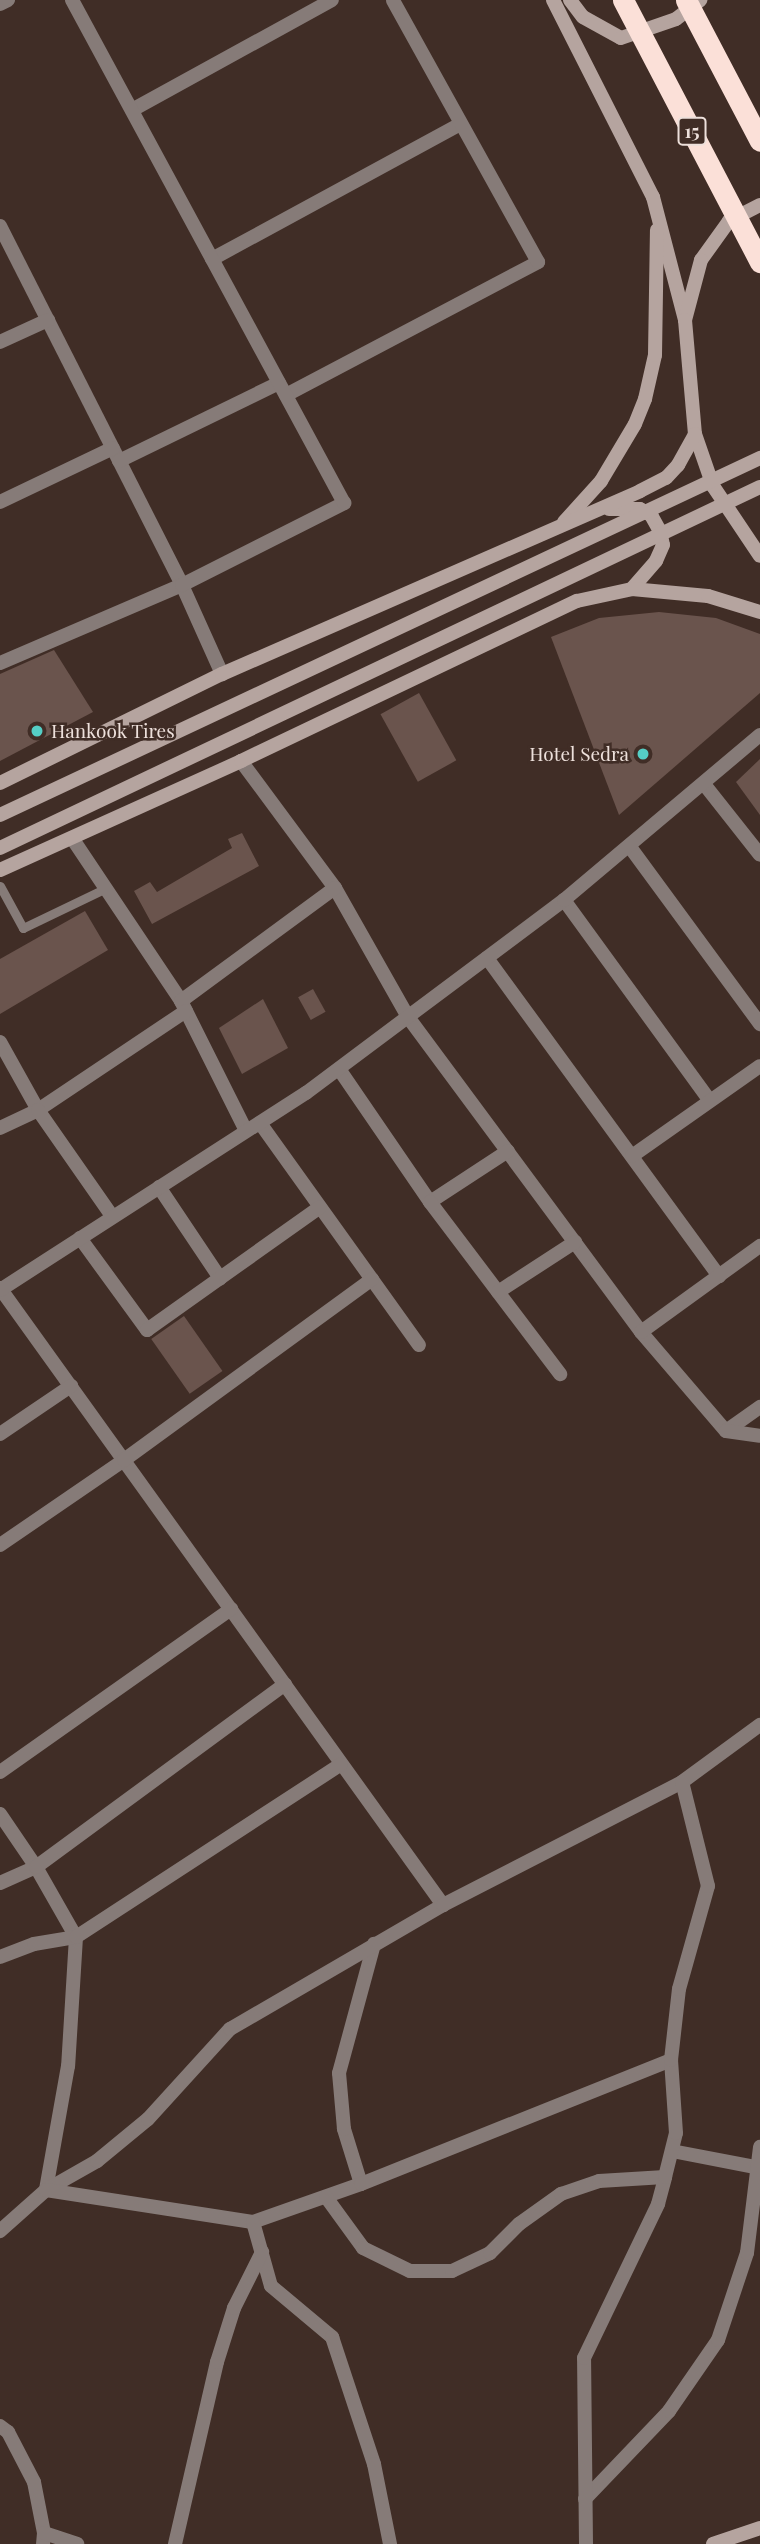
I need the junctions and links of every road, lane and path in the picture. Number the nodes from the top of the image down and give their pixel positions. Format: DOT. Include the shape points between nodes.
graph roads {
  1 [pos="8,0"];
  2 [pos="72,0"];
  3 [pos="332,0"];
  4 [pos="393,0"];
  5 [pos="553,0"];
  6 [pos="570,0"];
  7 [pos="623,0"];
  8 [pos="687,0"];
  9 [pos="700,0"];
  10 [pos="0,5"];
  11 [pos="132,110"];
  12 [pos="461,124"];
  13 [pos="760,141"];
  14 [pos="760,205"];
  15 [pos="658,214"];
  16 [pos="0,226"];
  17 [pos="212,259"];
  18 [pos="760,262"];
  19 [pos="48,320"];
  20 [pos="685,320"];
  21 [pos="0,342"];
  22 [pos="282,389"];
  23 [pos="695,434"];
  24 [pos="116,454"];
  25 [pos="760,458"];
  26 [pos="760,487"];
  27 [pos="0,502"];
  28 [pos="594,511"];
  29 [pos="559,527"];
  30 [pos="760,556"];
  31 [pos="182,585"];
  32 [pos="632,589"];
  33 [pos="760,612"];
  34 [pos="0,663"];
  35 [pos="222,674"];
  36 [pos="760,735"];
  37 [pos="241,761"];
  38 [pos="0,783"];
  39 [pos="704,784"];
  40 [pos="0,815"];
  41 [pos="72,838"];
  42 [pos="630,847"];
  43 [pos="0,848"];
  44 [pos="760,855"];
  45 [pos="0,870"];
  46 [pos="0,886"];
  47 [pos="104,888"];
  48 [pos="335,888"];
  49 [pos="564,900"];
  50 [pos="487,958"];
  51 [pos="183,1006"];
  52 [pos="408,1017"];
  53 [pos="760,1024"];
  54 [pos="0,1042"];
  55 [pos="760,1066"];
  56 [pos="339,1069"];
  57 [pos="710,1101"];
  58 [pos="38,1110"];
  59 [pos="260,1123"];
  60 [pos="0,1128"];
  61 [pos="246,1131"];
  62 [pos="508,1152"];
  63 [pos="632,1156"];
  64 [pos="159,1187"];
  65 [pos="430,1202"];
  66 [pos="320,1207"];
  67 [pos="112,1216"];
  68 [pos="80,1238"];
  69 [pos="575,1242"];
  70 [pos="760,1246"];
  71 [pos="719,1276"];
  72 [pos="220,1278"];
  73 [pos="372,1279"];
  74 [pos="0,1289"];
  75 [pos="498,1292"];
  76 [pos="641,1332"];
  77 [pos="419,1345"];
  78 [pos="560,1374"];
  79 [pos="71,1386"];
  80 [pos="760,1407"];
  81 [pos="726,1431"];
  82 [pos="0,1434"];
  83 [pos="760,1436"];
  84 [pos="124,1460"];
  85 [pos="0,1545"];
  86 [pos="231,1609"];
  87 [pos="285,1684"];
  88 [pos="760,1725"];
  89 [pos="341,1764"];
  90 [pos="0,1772"];
  91 [pos="682,1782"];
  92 [pos="0,1814"];
  93 [pos="36,1867"];
  94 [pos="0,1883"];
  95 [pos="443,1905"];
  96 [pos="76,1937"];
  97 [pos="374,1944"];
  98 [pos="0,1957"];
  99 [pos="671,2060"];
  100 [pos="760,2147"];
  101 [pos="672,2151"];
  102 [pos="759,2168"];
  103 [pos="665,2177"];
  104 [pos="361,2184"];
  105 [pos="46,2190"];
  106 [pos="326,2197"];
  107 [pos="253,2222"];
  108 [pos="0,2231"];
  109 [pos="262,2252"];
  110 [pos="0,2426"];
  111 [pos="584,2499"];
  112 [pos="760,2528"];
  113 [pos="44,2538"];
  114 [pos="78,2544"];
  115 [pos="176,2544"];
  116 [pos="390,2544"];
  117 [pos="586,2544"];
  118 [pos="713,2544"];
  1 -- 10 [label="street"];
  2 -- 11 [label="street"];
  3 -- 11 [label="street"];
  4 -- 12 [label="street"];
  5 -- 15 [label="main road"];
  6 -- 9 [label="main road" via="583,17 621,38 676,19"];
  7 -- 18 [label="highway, 15"];
  8 -- 13 [label="highway"];
  11 -- 17 [label="street"];
  12 -- 17 [label="street"];
  12 -- 22 [label="street" via="538,262"];
  14 -- 20 [label="main road" via="729,221 701,260"];
  15 -- 20 [label="main road"];
  15 -- 29 [label="main road" via="654,355 645,399 601,481"];
  16 -- 19 [label="street"];
  17 -- 22 [label="street"];
  19 -- 21 [label="street"];
  19 -- 24 [label="street"];
  20 -- 23 [label="main road"];
  22 -- 24 [label="street"];
  22 -- 31 [label="street" via="344,503"];
  23 -- 28 [label="main road" via="666,478"];
  23 -- 30 [label="main road" via="713,486"];
  24 -- 27 [label="street"];
  24 -- 31 [label="street"];
  25 -- 40 [label="main road"];
  26 -- 43 [label="main road"];
  28 -- 29 [label="main road"];
  28 -- 32 [label="main road" via="640,509 651,515 660,531 663,545 656,561"];
  29 -- 35 [label="main road"];
  31 -- 34 [label="street"];
  31 -- 35 [label="street"];
  32 -- 33 [label="main road" via="708,596"];
  32 -- 37 [label="main road" via="577,601"];
  35 -- 38 [label="main road"];
  36 -- 39 [label="street"];
  37 -- 41 [label="main road"];
  37 -- 48 [label="street"];
  39 -- 42 [label="street"];
  39 -- 44 [label="street"];
  41 -- 45 [label="main road"];
  41 -- 47 [label="street"];
  42 -- 49 [label="street"];
  42 -- 53 [label="street"];
  46 -- 47 [label="lane" via="23,928"];
  47 -- 51 [label="street"];
  48 -- 51 [label="street"];
  48 -- 52 [label="street"];
  49 -- 50 [label="street"];
  49 -- 57 [label="street"];
  50 -- 52 [label="street"];
  50 -- 63 [label="street"];
  51 -- 58 [label="street"];
  51 -- 61 [label="street"];
  52 -- 56 [label="street"];
  52 -- 62 [label="street"];
  54 -- 58 [label="street"];
  55 -- 57 [label="street"];
  56 -- 59 [label="street"];
  56 -- 65 [label="street"];
  57 -- 63 [label="street"];
  58 -- 60 [label="street"];
  58 -- 67 [label="street"];
  59 -- 61 [label="street"];
  59 -- 66 [label="street"];
  61 -- 64 [label="street"];
  62 -- 65 [label="street"];
  62 -- 69 [label="street"];
  63 -- 71 [label="street"];
  64 -- 67 [label="street"];
  64 -- 72 [label="street"];
  65 -- 75 [label="street"];
  66 -- 72 [label="street"];
  66 -- 73 [label="street"];
  67 -- 68 [label="street"];
  68 -- 72 [label="street" via="148,1330"];
  68 -- 74 [label="street"];
  69 -- 75 [label="street"];
  69 -- 76 [label="street"];
  70 -- 71 [label="street"];
  71 -- 76 [label="street"];
  73 -- 77 [label="street"];
  73 -- 84 [label="street"];
  74 -- 79 [label="street"];
  75 -- 78 [label="street"];
  76 -- 81 [label="street"];
  79 -- 82 [label="street"];
  79 -- 84 [label="street"];
  80 -- 81 [label="street"];
  81 -- 83 [label="street"];
  84 -- 85 [label="street"];
  84 -- 86 [label="street"];
  86 -- 87 [label="street"];
  86 -- 90 [label="street"];
  87 -- 89 [label="street"];
  87 -- 93 [label="street"];
  88 -- 91 [label="street"];
  89 -- 95 [label="street"];
  89 -- 96 [label="street"];
  91 -- 95 [label="street"];
  91 -- 99 [label="street" via="708,1886 679,1989"];
  92 -- 93 [label="street"];
  93 -- 94 [label="street"];
  93 -- 96 [label="street"];
  95 -- 97 [label="street"];
  96 -- 98 [label="street" via="34,1944"];
  96 -- 105 [label="street" via="68,2066"];
  97 -- 104 [label="street" via="339,2073 344,2129"];
  97 -- 105 [label="street" via="230,2029 148,2119 97,2161"];
  99 -- 101 [label="street" via="676,2133"];
  99 -- 104 [label="street"];
  100 -- 102 [label="street"];
  101 -- 102 [label="street"];
  101 -- 103 [label="street"];
  102 -- 111 [label="street" via="747,2253 718,2340 669,2411"];
  103 -- 106 [label="street" via="599,2181 561,2194 519,2224 491,2253 452,2272 410,2271 363,2248"];
  103 -- 111 [label="street" via="658,2204 584,2358"];
  104 -- 106 [label="street"];
  105 -- 107 [label="street"];
  105 -- 108 [label="street"];
  106 -- 107 [label="street"];
  107 -- 109 [label="street"];
  109 -- 115 [label="street" via="234,2308 217,2362"];
  109 -- 116 [label="street" via="271,2286 332,2337 374,2463"];
  110 -- 113 [label="street" via="8,2432 34,2482"];
  111 -- 117 [label="street"];
  112 -- 118 [label="main road"];
  113 -- 114 [label="street"];
}
